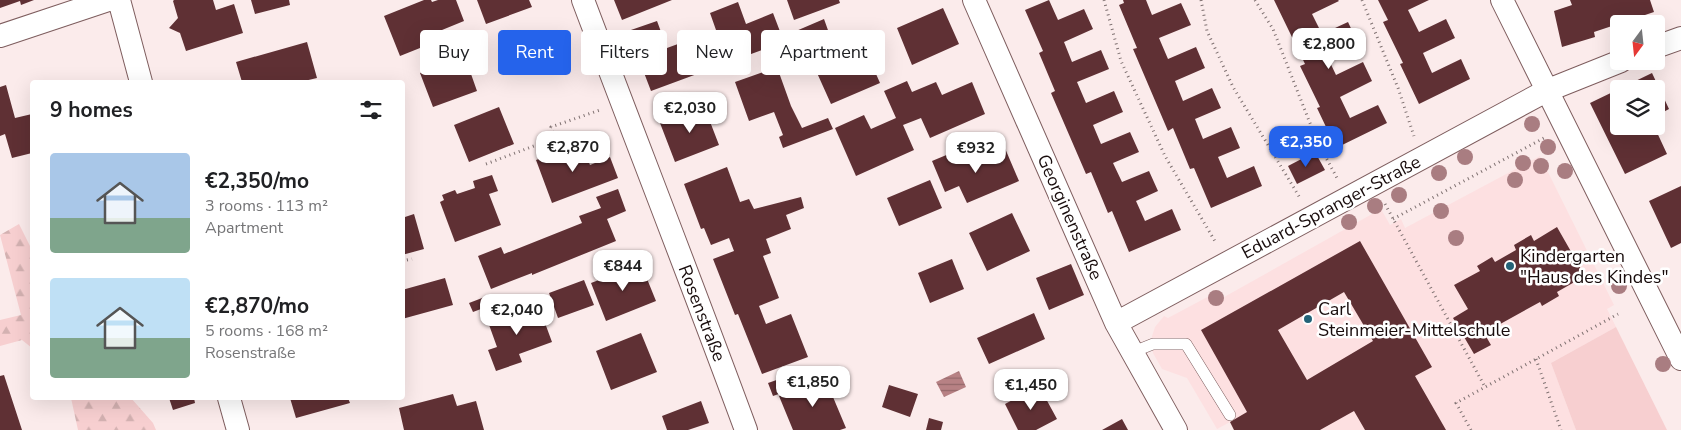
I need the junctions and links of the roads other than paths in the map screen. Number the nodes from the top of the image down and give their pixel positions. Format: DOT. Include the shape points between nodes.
graph roads {
  1 [pos="108,0"];
  2 [pos="119,0"];
  3 [pos="583,0"];
  4 [pos="974,0"];
  5 [pos="1502,0"];
  6 [pos="0,36"];
  7 [pos="1681,38"];
  8 [pos="1665,44"];
  9 [pos="1610,65"];
  10 [pos="140,80"];
  11 [pos="1546,91"];
  12 [pos="1116,323"];
  13 [pos="1133,352"];
  14 [pos="1681,359"];
  15 [pos="230,400"];
  16 [pos="1230,415"];
  17 [pos="238,430"];
  18 [pos="746,430"];
  19 [pos="1176,430"];
  1 -- 6 [label="street"];
  2 -- 10 [label="street"];
  3 -- 18 [label="street, Rosenstraße"];
  4 -- 12 [label="street, Georginenstraße"];
  5 -- 11 [label="street"];
  7 -- 8 [label="street"];
  9 -- 11 [label="street, Eduard-Spranger-Straße"];
  11 -- 12 [label="street, Eduard-Spranger-Straße"];
  11 -- 14 [label="street"];
  12 -- 13 [label="street, Georginenstraße"];
  13 -- 16 [label="lane" via="1153,344 1186,344"];
  13 -- 19 [label="street, Georginenstraße"];
  15 -- 17 [label="street"];
}
